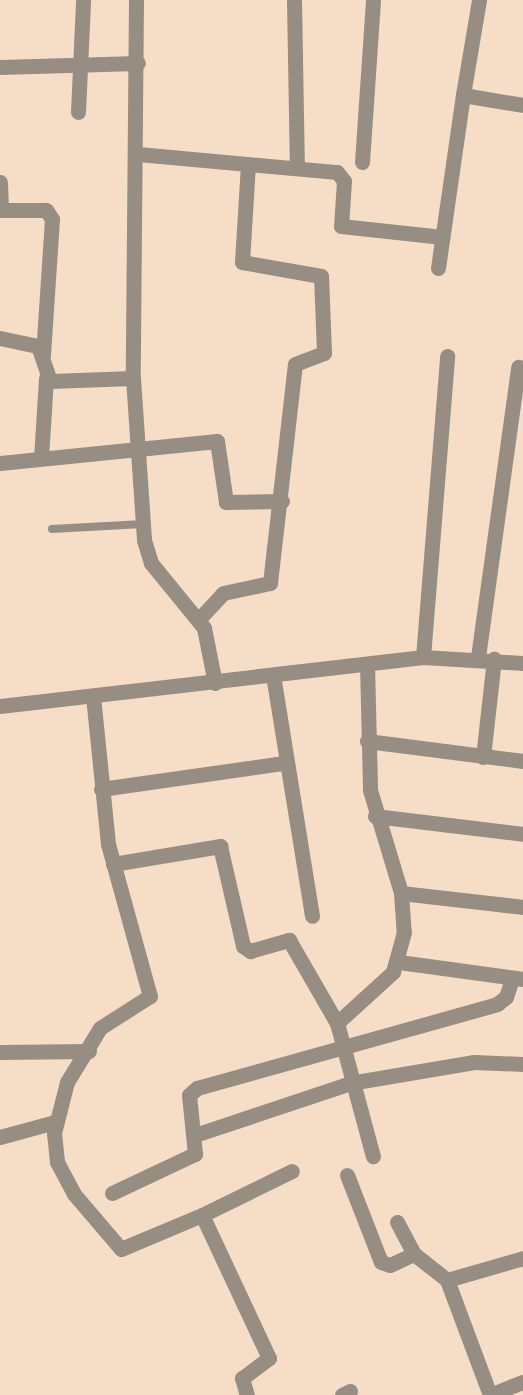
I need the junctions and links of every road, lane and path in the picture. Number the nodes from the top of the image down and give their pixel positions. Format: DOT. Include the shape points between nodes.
graph roads {
  1 [pos="83,0"];
  2 [pos="136,0"];
  3 [pos="294,0"];
  4 [pos="373,0"];
  5 [pos="479,0"];
  6 [pos="81,63"];
  7 [pos="138,63"];
  8 [pos="0,67"];
  9 [pos="463,95"];
  10 [pos="523,105"];
  11 [pos="78,112"];
  12 [pos="138,154"];
  13 [pos="362,162"];
  14 [pos="248,164"];
  15 [pos="297,168"];
  16 [pos="0,182"];
  17 [pos="0,209"];
  18 [pos="442,237"];
  19 [pos="438,268"];
  20 [pos="0,338"];
  21 [pos="43,355"];
  22 [pos="447,356"];
  23 [pos="518,367"];
  24 [pos="46,378"];
  25 [pos="133,378"];
  26 [pos="136,449"];
  27 [pos="41,458"];
  28 [pos="0,463"];
  29 [pos="282,501"];
  30 [pos="143,524"];
  31 [pos="52,529"];
  32 [pos="199,619"];
  33 [pos="423,657"];
  34 [pos="478,657"];
  35 [pos="494,659"];
  36 [pos="523,663"];
  37 [pos="367,664"];
  38 [pos="273,675"];
  39 [pos="215,683"];
  40 [pos="93,696"];
  41 [pos="0,706"];
  42 [pos="367,741"];
  43 [pos="483,757"];
  44 [pos="523,761"];
  45 [pos="284,763"];
  46 [pos="101,789"];
  47 [pos="375,816"];
  48 [pos="523,834"];
  49 [pos="113,864"];
  50 [pos="400,893"];
  51 [pos="523,907"];
  52 [pos="312,916"];
  53 [pos="399,962"];
  54 [pos="518,978"];
  55 [pos="337,1023"];
  56 [pos="342,1046"];
  57 [pos="88,1051"];
  58 [pos="0,1052"];
  59 [pos="523,1064"];
  60 [pos="350,1083"];
  61 [pos="55,1122"];
  62 [pos="195,1135"];
  63 [pos="0,1137"];
  64 [pos="373,1156"];
  65 [pos="292,1171"];
  66 [pos="347,1175"];
  67 [pos="112,1193"];
  68 [pos="202,1215"];
  69 [pos="397,1222"];
  70 [pos="414,1254"];
  71 [pos="523,1258"];
  72 [pos="447,1280"];
  73 [pos="523,1382"];
  74 [pos="247,1395"];
  75 [pos="489,1395"];
  1 -- 6 [label="street"];
  2 -- 7 [label="street"];
  3 -- 15 [label="street"];
  4 -- 13 [label="street"];
  5 -- 9 [label="street"];
  6 -- 7 [label="street"];
  6 -- 8 [label="street"];
  6 -- 11 [label="street"];
  7 -- 12 [label="street"];
  9 -- 10 [label="street"];
  9 -- 18 [label="street"];
  12 -- 14 [label="street"];
  12 -- 25 [label="street"];
  14 -- 15 [label="street"];
  14 -- 29 [label="street" via="242,262 317,273 323,281 324,353 295,364"];
  15 -- 18 [label="street" via="341,175 339,222 345,229"];
  16 -- 17 [label="street"];
  17 -- 21 [label="street" via="46,210 52,219"];
  18 -- 19 [label="street"];
  20 -- 21 [label="street" via="30,340"];
  21 -- 24 [label="street"];
  22 -- 33 [label="street"];
  23 -- 34 [label="street"];
  24 -- 25 [label="street" via="66,382"];
  24 -- 27 [label="street"];
  25 -- 26 [label="street"];
  26 -- 27 [label="street"];
  26 -- 29 [label="street" via="217,441 225,502"];
  26 -- 30 [label="street"];
  27 -- 28 [label="street"];
  29 -- 32 [label="street" via="270,583 223,592"];
  30 -- 31 [label="lane"];
  30 -- 32 [label="street" via="151,563"];
  32 -- 39 [label="street"];
  33 -- 34 [label="street"];
  33 -- 37 [label="street"];
  34 -- 35 [label="street"];
  35 -- 36 [label="street"];
  35 -- 43 [label="street"];
  37 -- 38 [label="street"];
  37 -- 42 [label="street"];
  38 -- 39 [label="street"];
  38 -- 45 [label="street"];
  39 -- 40 [label="street"];
  40 -- 41 [label="street"];
  40 -- 46 [label="street"];
  42 -- 43 [label="street"];
  42 -- 47 [label="street"];
  43 -- 44 [label="street"];
  45 -- 46 [label="street"];
  45 -- 52 [label="street"];
  46 -- 49 [label="street"];
  47 -- 48 [label="street"];
  47 -- 50 [label="street"];
  49 -- 55 [label="street" via="220,846 243,946 250,951 289,940"];
  49 -- 57 [label="street" via="150,996 106,1023"];
  50 -- 51 [label="street"];
  50 -- 53 [label="street" via="404,932"];
  53 -- 54 [label="street"];
  53 -- 55 [label="street"];
  54 -- 56 [label="street" via="497,1004"];
  55 -- 56 [label="street"];
  56 -- 60 [label="street"];
  56 -- 62 [label="street" via="192,1091"];
  57 -- 58 [label="street"];
  57 -- 61 [label="street" via="67,1082"];
  59 -- 60 [label="street" via="474,1062"];
  60 -- 62 [label="street"];
  60 -- 64 [label="street"];
  61 -- 63 [label="street"];
  61 -- 68 [label="street" via="53,1144 63,1175 121,1250"];
  62 -- 67 [label="street" via="197,1151 191,1156"];
  65 -- 68 [label="street"];
  66 -- 70 [label="street" via="381,1262 390,1265"];
  68 -- 74 [label="street" via="268,1358 242,1378"];
  69 -- 70 [label="street"];
  70 -- 72 [label="street"];
  71 -- 72 [label="street"];
  72 -- 75 [label="street"];
  73 -- 75 [label="street"];
}
